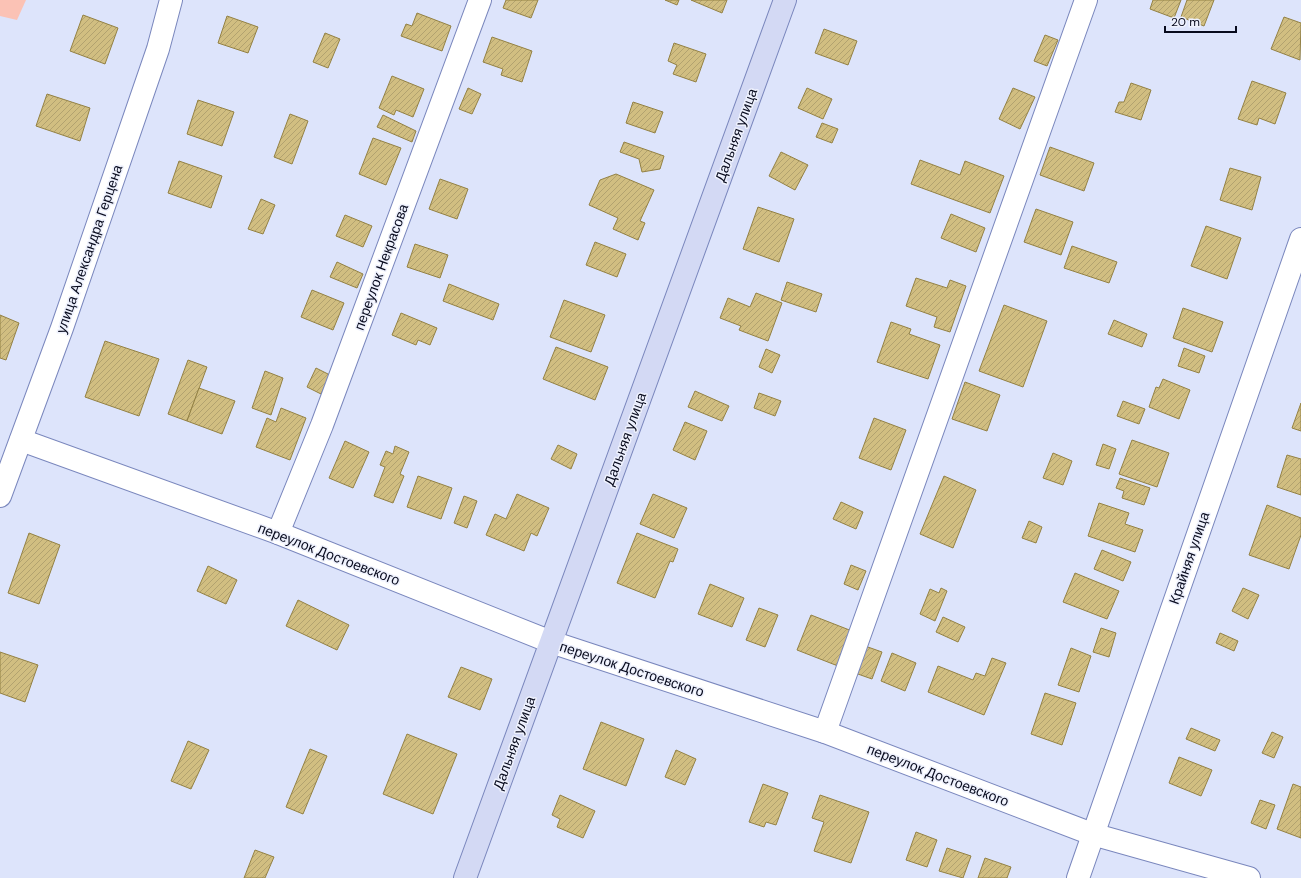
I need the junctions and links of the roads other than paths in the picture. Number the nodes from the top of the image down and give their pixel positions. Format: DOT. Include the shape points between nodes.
graph roads {
  1 [pos="171,0"];
  2 [pos="480,0"];
  3 [pos="785,0"];
  4 [pos="1086,0"];
  5 [pos="1301,239"];
  6 [pos="21,440"];
  7 [pos="0,496"];
  8 [pos="278,533"];
  9 [pos="551,642"];
  10 [pos="825,732"];
  11 [pos="1092,834"];
  12 [pos="465,878"];
  13 [pos="1078,878"];
  14 [pos="1249,878"];
  1 -- 6 [label="street, улица Александра Герцена" via="150,72"];
  2 -- 8 [label="street, переулок Некрасова" via="322,425"];
  3 -- 9 [label="main road, Дальняя улица"];
  4 -- 10 [label="street"];
  5 -- 11 [label="street, Крайняя улица"];
  6 -- 7 [label="street, улица Александра Герцена"];
  6 -- 8 [label="street, переулок Достоевского"];
  8 -- 9 [label="street, переулок Достоевского"];
  9 -- 10 [label="street, переулок Достоевского"];
  9 -- 12 [label="main road, Дальняя улица"];
  10 -- 11 [label="street, переулок Достоевского"];
  11 -- 13 [label="street, Крайняя улица"];
  11 -- 14 [label="street, переулок Достоевского"];
}
